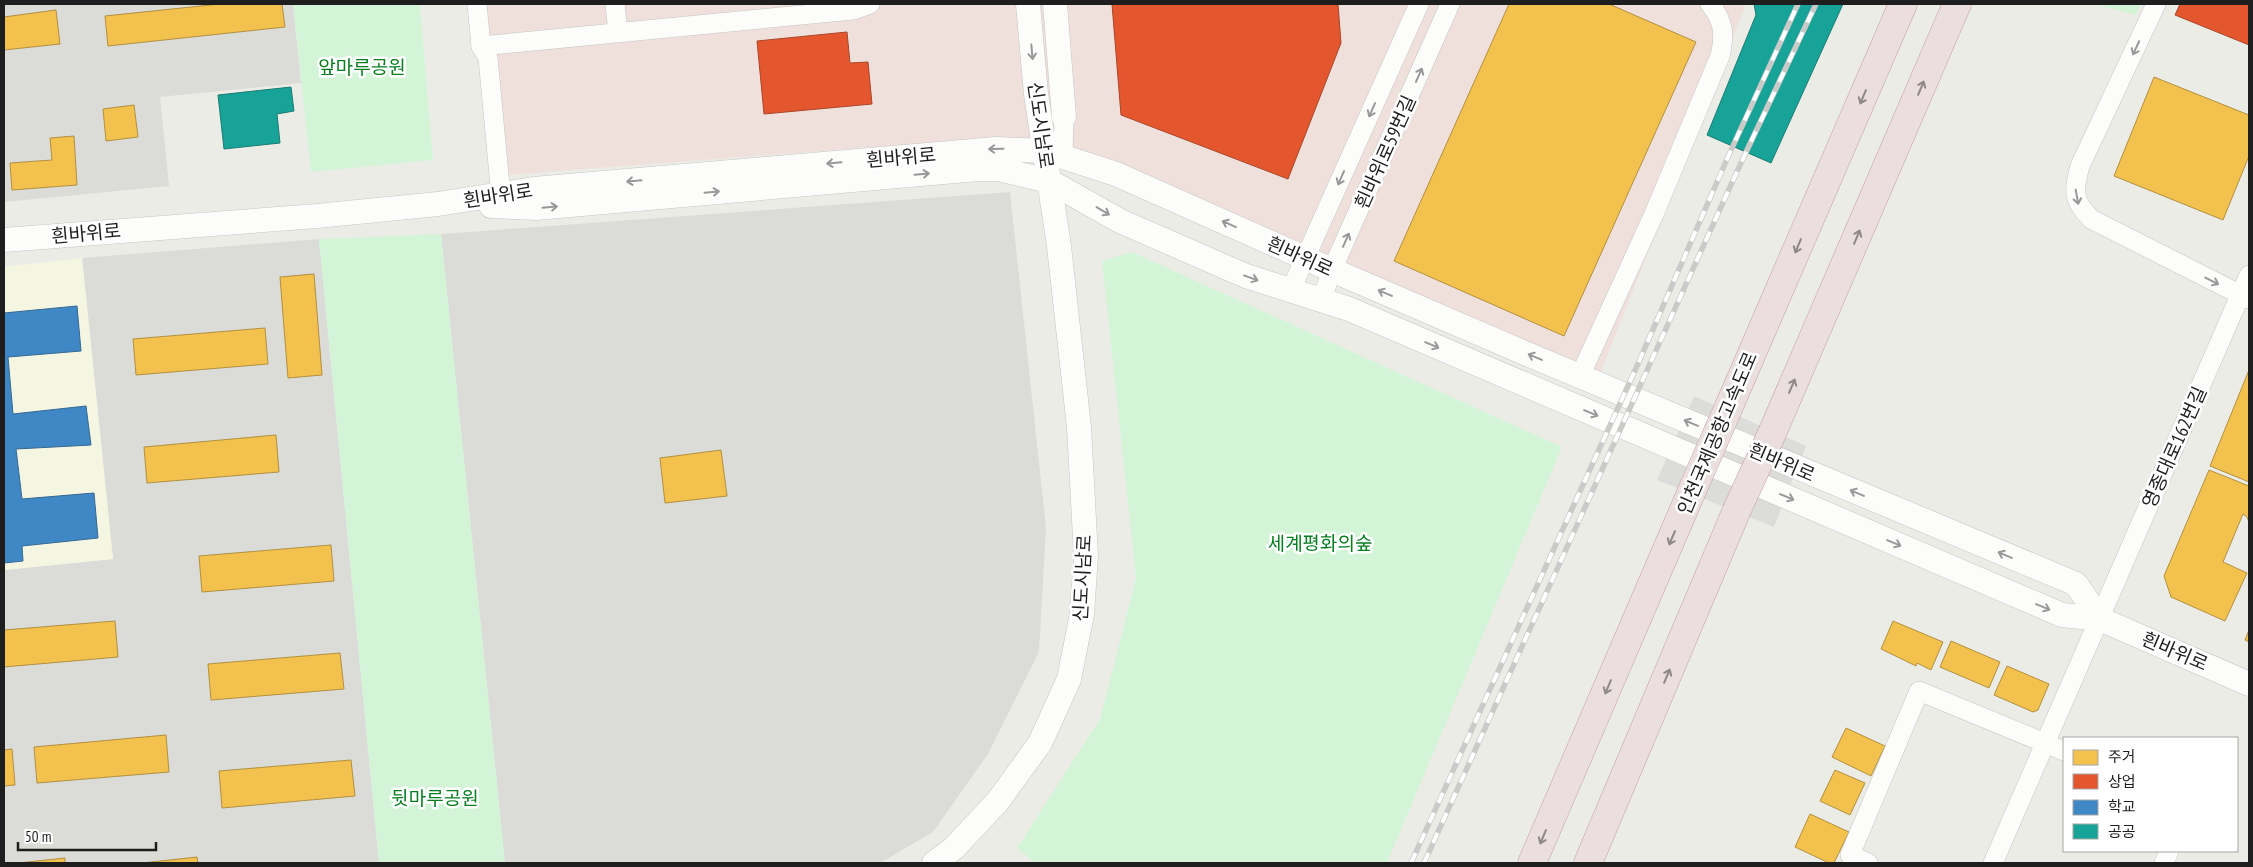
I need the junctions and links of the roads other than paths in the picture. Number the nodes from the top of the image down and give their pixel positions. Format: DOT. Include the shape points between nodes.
graph roads {
  1 [pos="477,4"];
  2 [pos="615,4"];
  3 [pos="870,4"];
  4 [pos="1028,4"];
  5 [pos="1055,4"];
  6 [pos="1419,4"];
  7 [pos="1450,4"];
  8 [pos="1710,4"];
  9 [pos="1903,4"];
  10 [pos="1957,4"];
  11 [pos="2156,4"];
  12 [pos="618,32"];
  13 [pos="481,46"];
  14 [pos="1064,117"];
  15 [pos="1054,153"];
  16 [pos="1055,184"];
  17 [pos="495,201"];
  18 [pos="4,240"];
  19 [pos="1305,258"];
  20 [pos="1332,270"];
  21 [pos="2249,275"];
  22 [pos="1290,292"];
  23 [pos="2245,298"];
  24 [pos="1321,301"];
  25 [pos="1580,376"];
  26 [pos="2100,619"];
  27 [pos="2249,684"];
  28 [pos="2045,742"];
  29 [pos="2063,751"];
  30 [pos="1628,770"];
  31 [pos="934,863"];
  32 [pos="1532,863"];
  33 [pos="1588,863"];
  34 [pos="1599,863"];
  35 [pos="1868,863"];
  36 [pos="1993,863"];
  1 -- 13 [label="street"];
  2 -- 12 [label="street"];
  3 -- 12 [label="street" via="852,10"];
  4 -- 15 [label="street, 신도시남로, one-way" via="1036,94"];
  5 -- 14 [label="street, 신도시남로"];
  6 -- 19 [label="street, 흰바위로59번길, one-way"];
  20 -- 7 [label="street, 흰바위로59번길, one-way"];
  8 -- 25 [label="street" via="1720,17 1723,29 1720,56 1654,214"];
  9 -- 32 [label="highway, 인천국제공항고속도로, one-way, bridge"];
  30 -- 10 [label="highway, one-way, bridge" via="1736,512"];
  11 -- 23 [label="street, one-way" via="2080,166 2076,180 2079,207 2091,219"];
  12 -- 13 [label="street"];
  13 -- 17 [label="street" via="476,60"];
  14 -- 15 [label="street, 신도시남로"];
  15 -- 16 [label="street, 신도시남로"];
  15 -- 17 [label="street, 흰바위로, one-way" via="996,149 534,189"];
  19 -- 15 [label="street, 흰바위로, one-way" via="1116,174"];
  17 -- 16 [label="street, 흰바위로, one-way" via="536,208 978,169 998,169"];
  16 -- 22 [label="street, 흰바위로, one-way" via="1120,221"];
  16 -- 31 [label="street, 신도시남로" via="1079,427 1086,556 1082,614 1069,679 1040,743 998,801 954,848"];
  17 -- 18 [label="street, 흰바위로"];
  19 -- 20 [label="street, 흰바위로"];
  19 -- 22 [label="street, 흰바위로59번길"];
  20 -- 24 [label="street, 흰바위로59번길"];
  25 -- 20 [label="street, 흰바위로, one-way"];
  21 -- 23 [label="street, 영종대로162번길"];
  22 -- 24 [label="street, 흰바위로"];
  23 -- 26 [label="street, 영종대로162번길"];
  24 -- 26 [label="street, 흰바위로, one-way" via="1349,309 2062,615"];
  26 -- 25 [label="street, 흰바위로, one-way" via="2076,584"];
  26 -- 27 [label="street, 흰바위로"];
  26 -- 28 [label="street, 영종대로162번길"];
  28 -- 29 [label="street"];
  28 -- 35 [label="street" via="1919,691 1850,855"];
  28 -- 36 [label="street, 영종대로162번길"];
  30 -- 33 [label="highway"];
  30 -- 34 [label="highway"];
}
